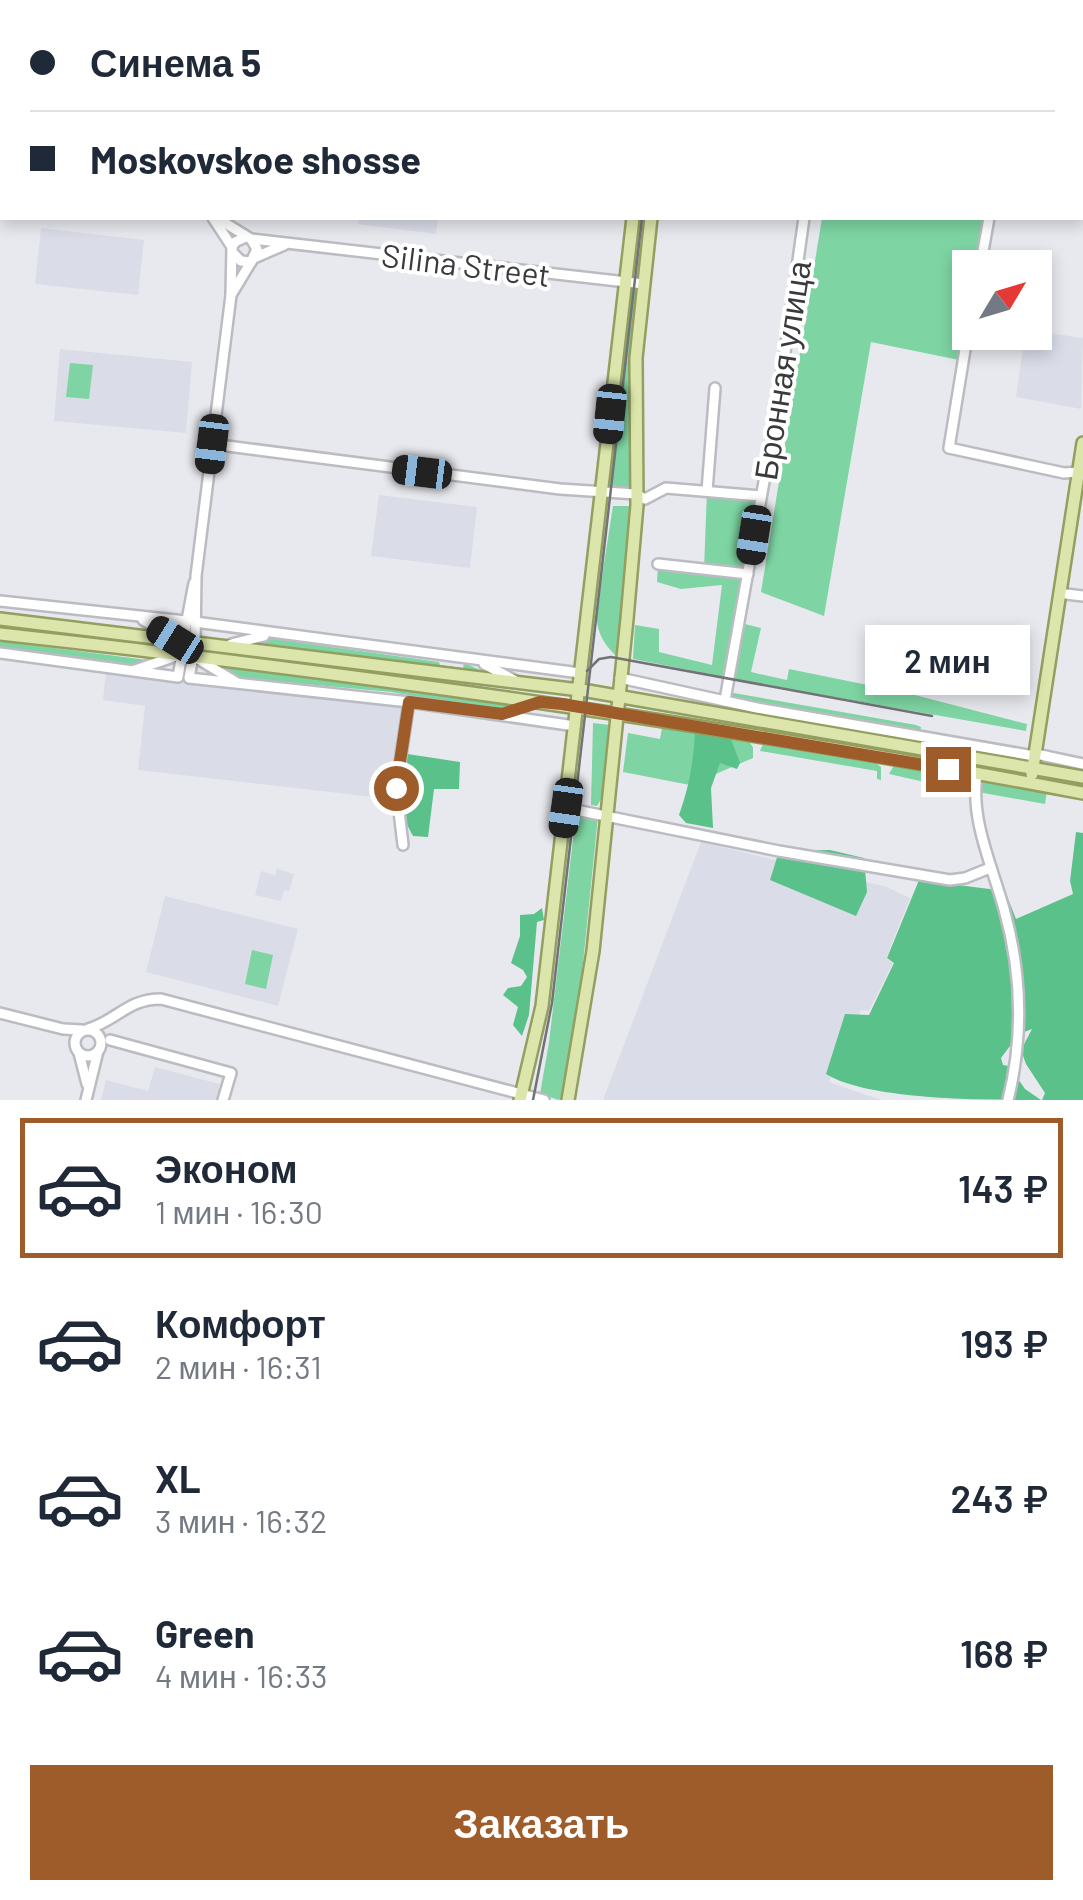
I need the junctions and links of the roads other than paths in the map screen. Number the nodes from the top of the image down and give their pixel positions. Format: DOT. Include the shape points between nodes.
graph roads {
  1 [pos="216,220"];
  2 [pos="218,220"];
  3 [pos="632,220"];
  4 [pos="651,220"];
  5 [pos="804,220"];
  6 [pos="990,220"];
  7 [pos="249,238"];
  8 [pos="287,244"];
  9 [pos="232,250"];
  10 [pos="984,250"];
  11 [pos="252,260"];
  12 [pos="625,283"];
  13 [pos="644,284"];
  14 [pos="230,295"];
  15 [pos="965,350"];
  16 [pos="715,388"];
  17 [pos="1083,443"];
  18 [pos="212,444"];
  19 [pos="1082,475"];
  20 [pos="706,491"];
  21 [pos="602,492"];
  22 [pos="636,494"];
  23 [pos="760,496"];
  24 [pos="658,564"];
  25 [pos="748,574"];
  26 [pos="1066,594"];
  27 [pos="1083,596"];
  28 [pos="0,602"];
  29 [pos="60,609"];
  30 [pos="141,619"];
  31 [pos="0,620"];
  32 [pos="20,621"];
  33 [pos="191,622"];
  34 [pos="0,634"];
  35 [pos="272,634"];
  36 [pos="224,646"];
  37 [pos="186,647"];
  38 [pos="0,653"];
  39 [pos="477,660"];
  40 [pos="135,670"];
  41 [pos="580,674"];
  42 [pos="184,678"];
  43 [pos="620,678"];
  44 [pos="236,682"];
  45 [pos="518,682"];
  46 [pos="579,690"];
  47 [pos="694,693"];
  48 [pos="618,696"];
  49 [pos="725,700"];
  50 [pos="409,702"];
  51 [pos="540,702"];
  52 [pos="658,703"];
  53 [pos="577,706"];
  54 [pos="617,713"];
  55 [pos="502,714"];
  56 [pos="575,726"];
  57 [pos="982,748"];
  58 [pos="1036,762"];
  59 [pos="1002,764"];
  60 [pos="1083,764"];
  61 [pos="977,774"];
  62 [pos="1079,774"];
  63 [pos="1033,783"];
  64 [pos="1083,792"];
  65 [pos="566,808"];
  66 [pos="608,815"];
  67 [pos="403,845"];
  68 [pos="990,868"];
  69 [pos="0,1014"];
  70 [pos="111,1019"];
  71 [pos="42,1025"];
  72 [pos="86,1030"];
  73 [pos="103,1045"];
  74 [pos="78,1051"];
  75 [pos="521,1097"];
  76 [pos="86,1100"];
  77 [pos="223,1100"];
  78 [pos="544,1100"];
  79 [pos="568,1100"];
  80 [pos="1008,1100"];
  1 -- 9 [label="street"];
  2 -- 7 [label="street"];
  3 -- 12 [label="main road"];
  4 -- 13 [label="main road"];
  5 -- 23 [label="street, Бронная улица"];
  6 -- 10 [label="street"];
  7 -- 8 [label="street, Silina Street"];
  7 -- 9 [label="street" via="240,238"];
  7 -- 11 [label="street" via="258,249"];
  8 -- 11 [label="street, Silina Street"];
  8 -- 12 [label="street, Silina Street"];
  9 -- 11 [label="street" via="241,262"];
  9 -- 14 [label="street"];
  11 -- 14 [label="street"];
  12 -- 13 [label="street, Silina Street"];
  12 -- 21 [label="main road"];
  13 -- 22 [label="main road" via="636,358"];
  14 -- 18 [label="street"];
  15 -- 19 [label="street" via="949,448"];
  16 -- 20 [label="street"];
  17 -- 19 [label="main road"];
  18 -- 21 [label="street"];
  18 -- 33 [label="street"];
  19 -- 26 [label="main road"];
  19 -- 58 [label="main road"];
  20 -- 22 [label="street"];
  20 -- 23 [label="street"];
  21 -- 22 [label="street"];
  21 -- 41 [label="main road"];
  22 -- 43 [label="main road"];
  23 -- 25 [label="street, Бронная улица"];
  24 -- 25 [label="street"];
  25 -- 49 [label="street, Бронная улица"];
  26 -- 27 [label="street"];
  26 -- 58 [label="main road"];
  28 -- 29 [label="street"];
  29 -- 30 [label="street"];
  29 -- 32 [label="street"];
  30 -- 33 [label="street"];
  30 -- 37 [label="street"];
  31 -- 32 [label="main road"];
  32 -- 37 [label="main road"];
  33 -- 35 [label="street"];
  33 -- 37 [label="street"];
  34 -- 37 [label="main road"];
  35 -- 36 [label="street"];
  35 -- 39 [label="street"];
  36 -- 37 [label="main road"];
  36 -- 45 [label="main road"];
  37 -- 40 [label="street"];
  37 -- 42 [label="street"];
  37 -- 44 [label="street"];
  37 -- 51 [label="main road"];
  38 -- 40 [label="street"];
  39 -- 41 [label="street"];
  39 -- 45 [label="street"];
  40 -- 42 [label="street"];
  41 -- 46 [label="main road"];
  42 -- 44 [label="street"];
  43 -- 47 [label="street"];
  43 -- 48 [label="main road"];
  44 -- 50 [label="street"];
  45 -- 46 [label="main road"];
  46 -- 48 [label="main road"];
  46 -- 53 [label="main road"];
  47 -- 49 [label="street"];
  47 -- 52 [label="street"];
  48 -- 52 [label="main road"];
  48 -- 54 [label="main road"];
  49 -- 57 [label="street"];
  50 -- 55 [label="street"];
  50 -- 67 [label="street" via="394,802"];
  51 -- 53 [label="main road"];
  51 -- 55 [label="street"];
  52 -- 59 [label="main road"];
  53 -- 54 [label="main road"];
  53 -- 56 [label="main road"];
  54 -- 61 [label="main road"];
  54 -- 66 [label="main road"];
  55 -- 56 [label="street"];
  56 -- 65 [label="main road"];
  57 -- 58 [label="street"];
  57 -- 59 [label="street"];
  58 -- 59 [label="main road"];
  58 -- 60 [label="street"];
  58 -- 62 [label="main road"];
  58 -- 63 [label="main road"];
  61 -- 63 [label="main road"];
  61 -- 68 [label="street" via="974,806"];
  63 -- 64 [label="main road"];
  65 -- 66 [label="street"];
  65 -- 75 [label="main road" via="542,1006"];
  66 -- 68 [label="street" via="950,880"];
  66 -- 79 [label="main road"];
  68 -- 80 [label="street" via="1014,947 1021,1002"];
  69 -- 71 [label="street"];
  70 -- 72 [label="street"];
  70 -- 73 [label="street"];
  70 -- 75 [label="street" via="138,1001 161,999"];
  71 -- 72 [label="street"];
  71 -- 74 [label="street"];
  72 -- 73 [label="street" via="97,1033"];
  72 -- 74 [label="street" via="76,1036"];
  73 -- 74 [label="street" via="91,1056"];
  73 -- 76 [label="street"];
  73 -- 77 [label="street" via="231,1074"];
  74 -- 76 [label="street" via="86,1068"];
  75 -- 78 [label="street"];
}
